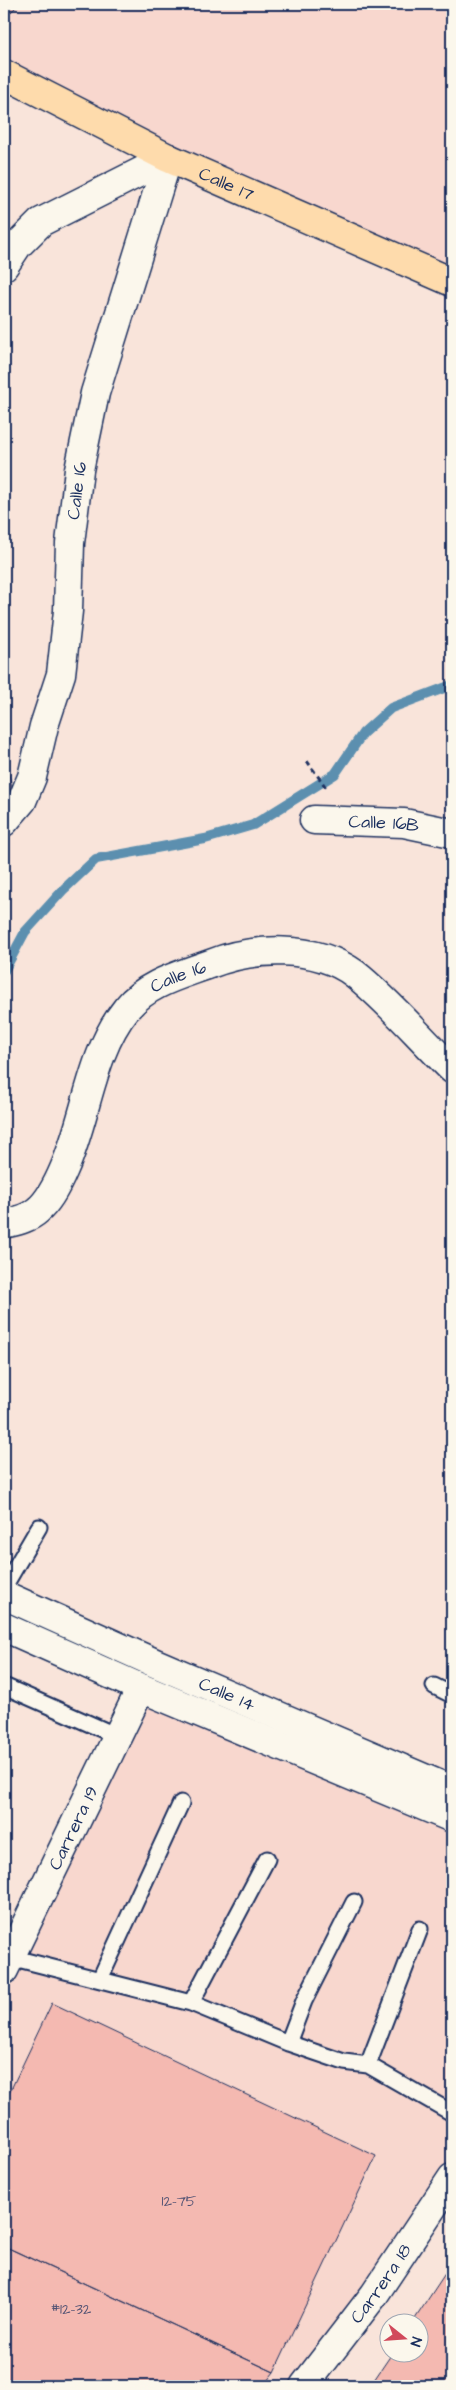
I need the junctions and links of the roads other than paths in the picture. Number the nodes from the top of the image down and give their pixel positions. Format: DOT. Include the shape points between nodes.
graph roads {
  1 [pos="4,74"];
  2 [pos="168,158"];
  3 [pos="4,266"];
  4 [pos="452,282"];
  5 [pos="314,820"];
  6 [pos="4,822"];
  7 [pos="452,833"];
  8 [pos="452,1069"];
  9 [pos="4,1224"];
  10 [pos="39,1527"];
  11 [pos="4,1587"];
  12 [pos="4,1594"];
  13 [pos="4,1627"];
  14 [pos="4,1686"];
  15 [pos="434,1686"];
  16 [pos="141,1688"];
  17 [pos="452,1695"];
  18 [pos="117,1736"];
  19 [pos="452,1790"];
  20 [pos="181,1803"];
  21 [pos="452,1818"];
  22 [pos="267,1859"];
  23 [pos="354,1902"];
  24 [pos="420,1929"];
  25 [pos="7,1963"];
  26 [pos="100,1979"];
  27 [pos="190,2003"];
  28 [pos="288,2043"];
  29 [pos="368,2065"];
  30 [pos="452,2113"];
  31 [pos="452,2178"];
  32 [pos="304,2386"];
  1 -- 2 [label="main road, Calle 17"];
  2 -- 3 [label="street" via="41,222 18,245"];
  2 -- 4 [label="main road, Calle 17"];
  2 -- 6 [label="street, Calle 16" via="95,393 79,470 60,674 32,777 22,801"];
  5 -- 7 [label="street, Calle 16B" via="404,823"];
  8 -- 9 [label="street, Calle 16" via="361,980 323,957 277,952 232,956 146,990 128,1006 110,1032 75,1144 52,1193 38,1210 22,1220"];
  10 -- 11 [label="lane"];
  12 -- 19 [label="street, Calle 14" via="155,1663"];
  13 -- 16 [label="street, Calle 14"];
  14 -- 18 [label="lane"];
  15 -- 17 [label="lane"];
  16 -- 18 [label="street, Carrera 19"];
  16 -- 21 [label="street, Calle 14"];
  18 -- 25 [label="street, Carrera 19"];
  20 -- 26 [label="lane"];
  22 -- 27 [label="lane"];
  23 -- 28 [label="lane" via="304,2002"];
  24 -- 29 [label="lane"];
  25 -- 26 [label="lane"];
  26 -- 27 [label="lane"];
  27 -- 28 [label="lane"];
  28 -- 29 [label="lane" via="344,2062"];
  29 -- 30 [label="lane"];
  31 -- 32 [label="street, Carrera 18" via="374,2295"];
}
